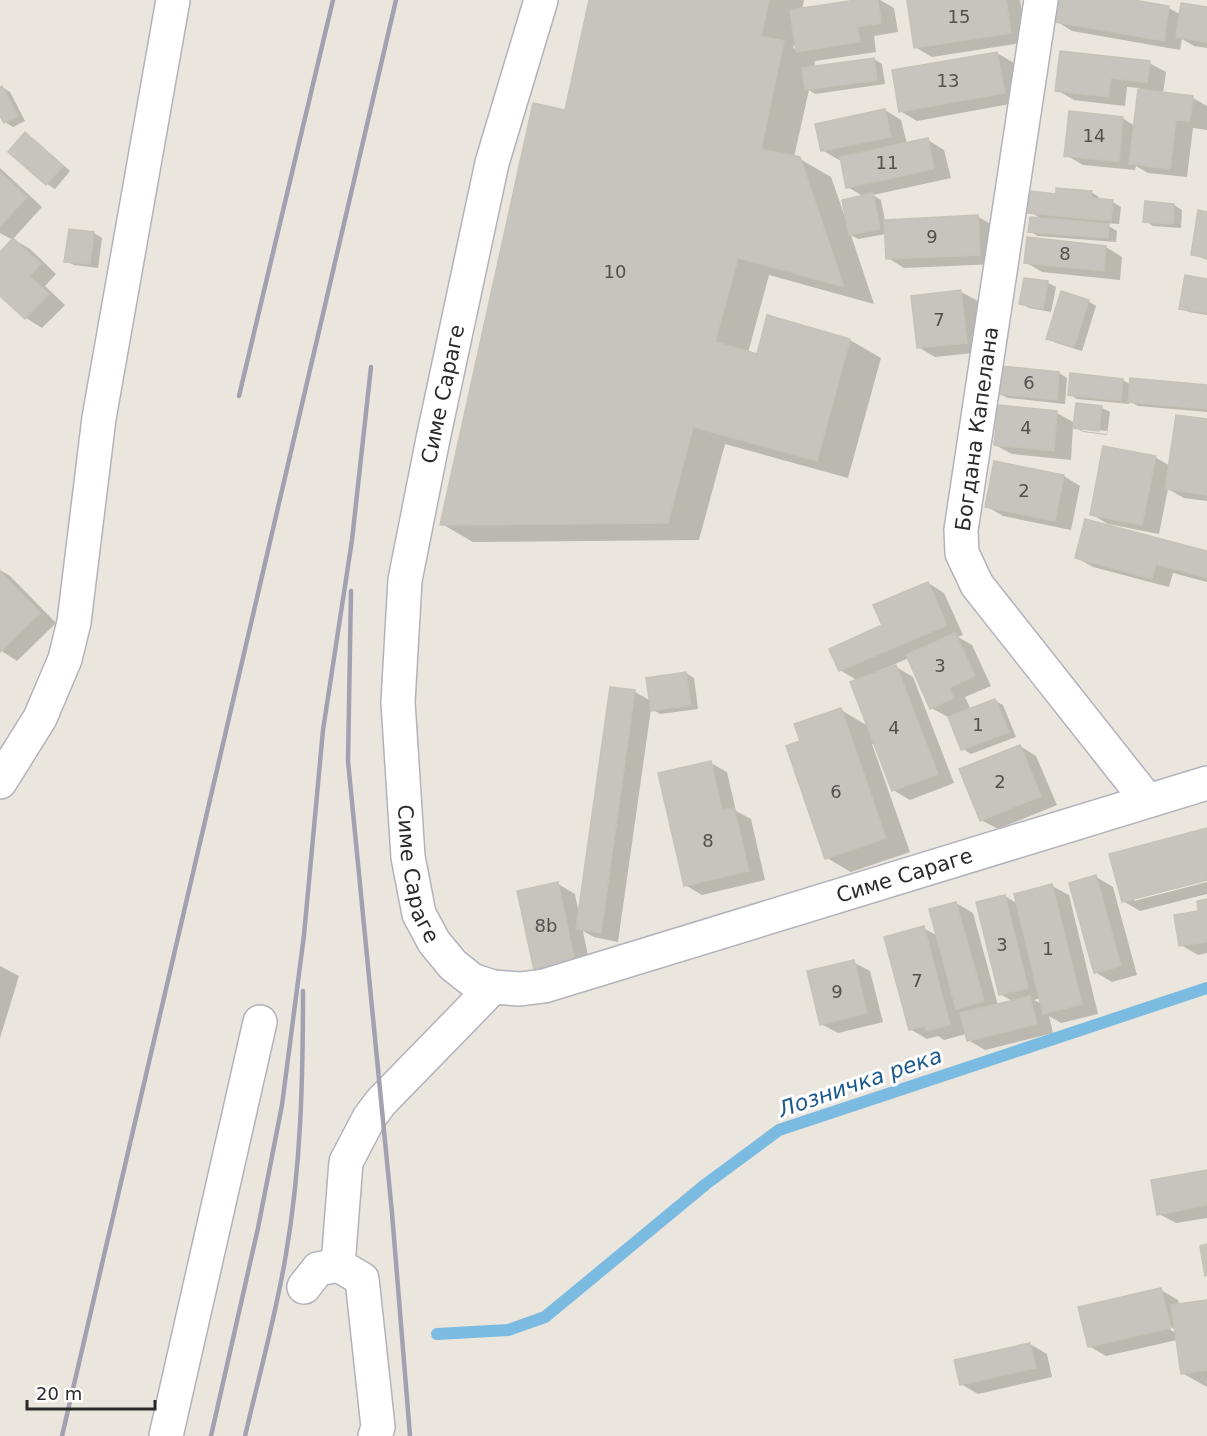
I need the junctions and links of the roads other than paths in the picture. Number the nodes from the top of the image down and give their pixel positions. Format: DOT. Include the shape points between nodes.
graph roads {
  1 [pos="173,0"];
  2 [pos="542,0"];
  3 [pos="1041,0"];
  4 [pos="0,782"];
  5 [pos="1207,783"];
  6 [pos="1147,800"];
  7 [pos="494,987"];
  8 [pos="260,1022"];
  9 [pos="338,1265"];
  10 [pos="304,1287"];
  11 [pos="166,1436"];
  12 [pos="375,1436"];
  1 -- 4 [label="street" via="99,418 74,622 40,718"];
  2 -- 7 [label="street, Симе Сараге" via="492,163 431,450 405,580 398,702 408,857 419,914 434,942 453,965 472,980"];
  3 -- 6 [label="street, Богдана Капелана" via="961,530 962,553 977,585"];
  5 -- 6 [label="street, Симе Сараге"];
  6 -- 7 [label="street, Симе Сараге" via="544,987"];
  7 -- 9 [label="street" via="369,1118 346,1162"];
  8 -- 11 [label="street"];
  9 -- 10 [label="street" via="318,1269"];
  9 -- 12 [label="street" via="362,1280 378,1427"];
}
